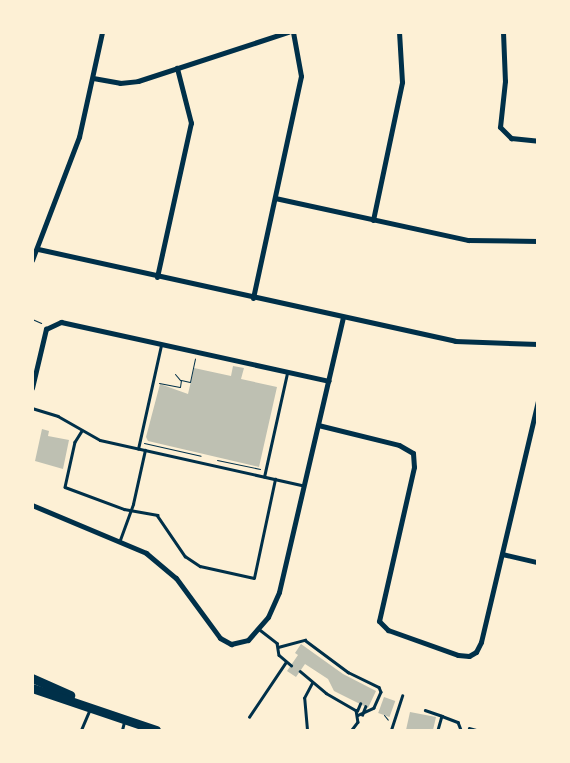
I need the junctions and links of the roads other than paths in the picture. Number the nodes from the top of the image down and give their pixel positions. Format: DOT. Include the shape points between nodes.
graph roads {
  1 [pos="102,32"];
  2 [pos="288,32"];
  3 [pos="294,32"];
  4 [pos="399,32"];
  5 [pos="503,32"];
  6 [pos="176,68"];
  7 [pos="93,78"];
  8 [pos="538,141"];
  9 [pos="275,198"];
  10 [pos="373,220"];
  11 [pos="538,241"];
  12 [pos="38,249"];
  13 [pos="32,260"];
  14 [pos="157,277"];
  15 [pos="253,298"];
  16 [pos="343,317"];
  17 [pos="162,344"];
  18 [pos="538,344"];
  19 [pos="287,371"];
  20 [pos="329,380"];
  21 [pos="33,382"];
  22 [pos="32,388"];
  23 [pos="538,400"];
  24 [pos="32,408"];
  25 [pos="318,425"];
  26 [pos="82,431"];
  27 [pos="138,449"];
  28 [pos="145,450"];
  29 [pos="264,477"];
  30 [pos="275,479"];
  31 [pos="304,485"];
  32 [pos="34,507"];
  33 [pos="131,510"];
  34 [pos="120,540"];
  35 [pos="502,554"];
  36 [pos="538,562"];
  37 [pos="259,630"];
  38 [pos="278,647"];
  39 [pos="286,662"];
  40 [pos="291,665"];
  41 [pos="300,671"];
  42 [pos="32,678"];
  43 [pos="312,683"];
  44 [pos="32,688"];
  45 [pos="402,696"];
  46 [pos="350,699"];
  47 [pos="355,702"];
  48 [pos="360,704"];
  49 [pos="348,705"];
  50 [pos="91,706"];
  51 [pos="365,707"];
  52 [pos="352,708"];
  53 [pos="426,710"];
  54 [pos="357,711"];
  55 [pos="360,715"];
  56 [pos="442,716"];
  57 [pos="249,717"];
  58 [pos="125,719"];
  59 [pos="469,728"];
  60 [pos="81,730"];
  61 [pos="122,730"];
  62 [pos="156,730"];
  63 [pos="307,730"];
  64 [pos="352,730"];
  65 [pos="391,730"];
  66 [pos="438,730"];
  67 [pos="461,730"];
  68 [pos="476,730"];
  1 -- 7 [label="street"];
  2 -- 6 [label="street"];
  3 -- 9 [label="street" via="301,76"];
  4 -- 10 [label="street" via="402,82"];
  5 -- 8 [label="street" via="505,66 500,127 511,138"];
  6 -- 7 [label="street" via="128,82"];
  6 -- 14 [label="street" via="191,123"];
  7 -- 12 [label="street" via="70,163"];
  9 -- 10 [label="street"];
  9 -- 15 [label="street"];
  10 -- 11 [label="street" via="473,241"];
  12 -- 13 [label="street"];
  12 -- 14 [label="street"];
  14 -- 15 [label="street"];
  15 -- 16 [label="street"];
  16 -- 18 [label="street" via="467,343"];
  16 -- 20 [label="street"];
  17 -- 19 [label="street"];
  17 -- 21 [label="street" via="69,323 55,323 46,329"];
  17 -- 27 [label="lane"];
  19 -- 20 [label="street"];
  19 -- 29 [label="lane"];
  20 -- 25 [label="street"];
  21 -- 22 [label="street"];
  23 -- 35 [label="street"];
  24 -- 26 [label="lane" via="58,416"];
  25 -- 31 [label="street"];
  25 -- 35 [label="street" via="399,445 412,452 414,467 379,621 388,630 458,655 473,654 481,642"];
  26 -- 27 [label="lane" via="100,440"];
  26 -- 33 [label="lane" via="75,442 65,487"];
  27 -- 28 [label="lane"];
  28 -- 29 [label="lane"];
  28 -- 33 [label="lane"];
  29 -- 30 [label="lane"];
  30 -- 31 [label="lane"];
  30 -- 33 [label="lane" via="254,578 196,565 185,556 157,516"];
  31 -- 37 [label="street" via="279,592 271,613"];
  32 -- 34 [label="street"];
  33 -- 34 [label="lane"];
  34 -- 37 [label="street" via="146,553 169,571 216,634 227,643 239,644"];
  35 -- 36 [label="street"];
  37 -- 38 [label="lane"];
  38 -- 39 [label="lane" via="279,655"];
  38 -- 55 [label="lane" via="305,640 348,672 379,687 381,690 374,708"];
  39 -- 40 [label="lane"];
  39 -- 57 [label="lane"];
  41 -- 43 [label="lane"];
  42 -- 50 [label="highway"];
  43 -- 49 [label="lane"];
  43 -- 63 [label="lane" via="304,698"];
  44 -- 50 [label="highway"];
  45 -- 65 [label="lane"];
  46 -- 49 [label="lane"];
  47 -- 52 [label="lane"];
  48 -- 54 [label="lane"];
  49 -- 52 [label="lane"];
  50 -- 58 [label="highway"];
  50 -- 60 [label="lane"];
  51 -- 55 [label="lane"];
  52 -- 54 [label="lane"];
  53 -- 56 [label="lane"];
  54 -- 55 [label="lane"];
  55 -- 64 [label="lane"];
  56 -- 66 [label="lane"];
  56 -- 67 [label="lane" via="458,722"];
  58 -- 61 [label="lane"];
  58 -- 62 [label="highway"];
  59 -- 68 [label="lane"];
}
